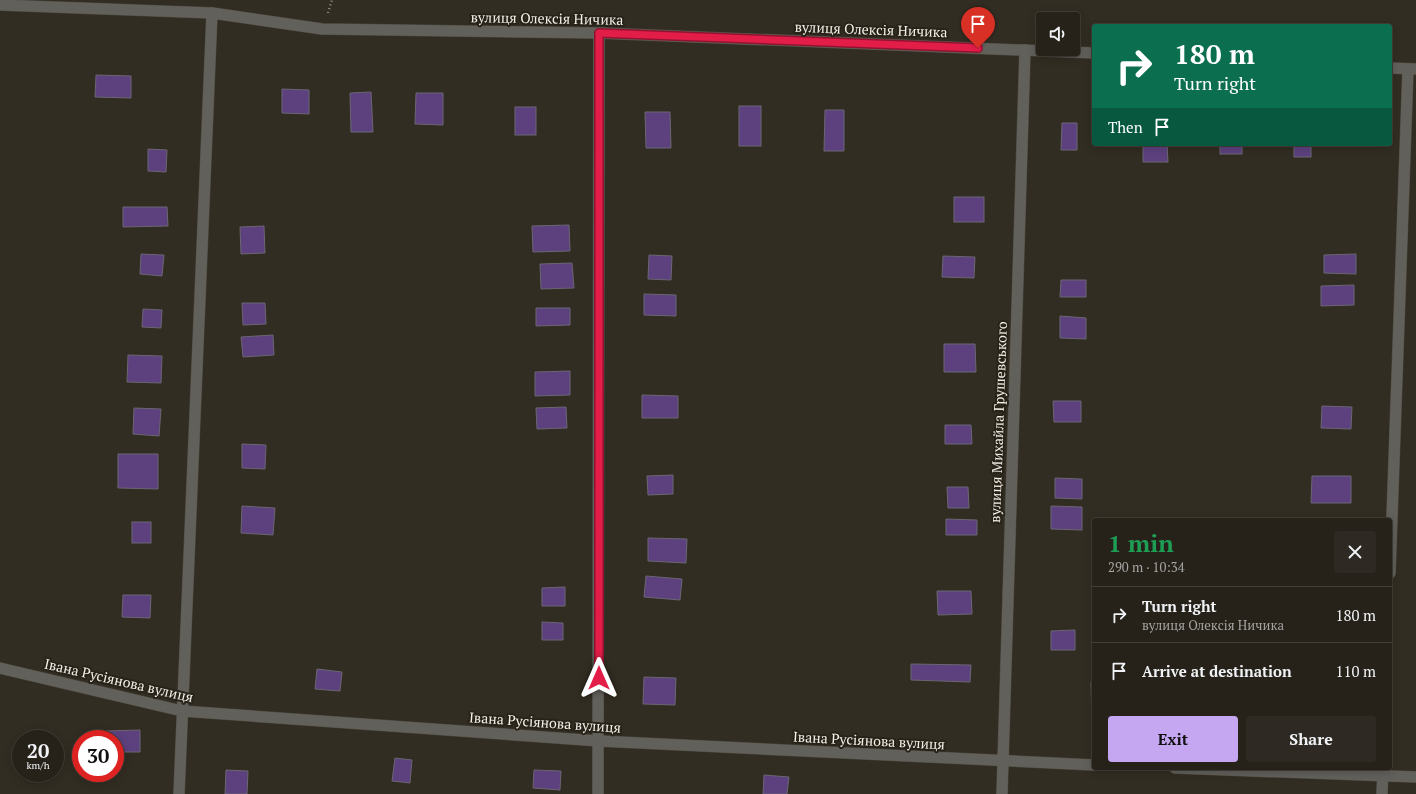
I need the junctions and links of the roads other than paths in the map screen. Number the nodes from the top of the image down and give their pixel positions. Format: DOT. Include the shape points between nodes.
graph roads {
  1 [pos="0,5"];
  2 [pos="212,13"];
  3 [pos="599,33"];
  4 [pos="1025,50"];
  5 [pos="1092,54"];
  6 [pos="1392,68"];
  7 [pos="1412,69"];
  8 [pos="1392,527"];
  9 [pos="0,668"];
  10 [pos="182,711"];
  11 [pos="599,741"];
  12 [pos="1003,761"];
  13 [pos="1092,765"];
  14 [pos="1279,770"];
  15 [pos="1383,772"];
  16 [pos="1416,777"];
  17 [pos="179,794"];
  18 [pos="598,794"];
  19 [pos="1002,794"];
  20 [pos="1382,794"];
  1 -- 2 [label="street, вулиця Олексія Ничика"];
  2 -- 3 [label="street, вулиця Олексія Ничика" via="322,28"];
  2 -- 10 [label="street"];
  3 -- 4 [label="street, вулиця Олексія Ничика"];
  3 -- 11 [label="street"];
  4 -- 5 [label="street, вулиця Олексія Ничика"];
  4 -- 12 [label="street, вулиця Михайла Грушевського"];
  6 -- 7 [label="street"];
  7 -- 8 [label="street"];
  9 -- 10 [label="street, Івана Русіянова вулиця"];
  10 -- 11 [label="street, Івана Русіянова вулиця"];
  10 -- 17 [label="street"];
  11 -- 12 [label="street, Івана Русіянова вулиця"];
  11 -- 18 [label="street"];
  12 -- 13 [label="street, Івана Русіянова вулиця"];
  12 -- 19 [label="street, вулиця Михайла Грушевського"];
  14 -- 15 [label="street"];
  15 -- 16 [label="street"];
  15 -- 20 [label="street"];
}
